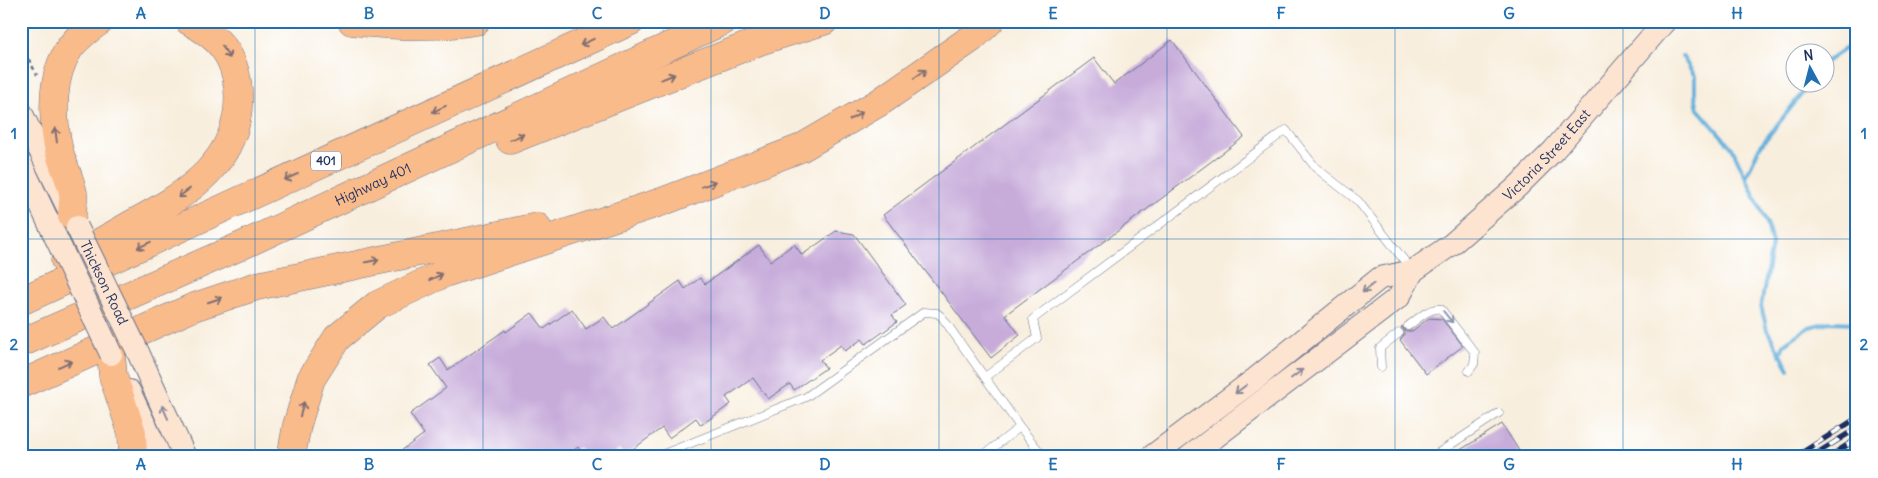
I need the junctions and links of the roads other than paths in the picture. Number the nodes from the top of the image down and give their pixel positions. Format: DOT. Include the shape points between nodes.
graph roads {
  1 [pos="100,21"];
  2 [pos="189,21"];
  3 [pos="352,21"];
  4 [pos="476,21"];
  5 [pos="631,21"];
  6 [pos="723,21"];
  7 [pos="824,21"];
  8 [pos="990,21"];
  9 [pos="1665,21"];
  10 [pos="21,112"];
  11 [pos="21,164"];
  12 [pos="664,201"];
  13 [pos="74,222"];
  14 [pos="244,245"];
  15 [pos="1413,271"];
  16 [pos="21,286"];
  17 [pos="21,301"];
  18 [pos="1408,326"];
  19 [pos="1399,333"];
  20 [pos="21,343"];
  21 [pos="124,352"];
  22 [pos="1381,367"];
  23 [pos="1469,370"];
  24 [pos="985,377"];
  25 [pos="21,384"];
  26 [pos="1499,413"];
  27 [pos="1020,427"];
  28 [pos="133,457"];
  29 [pos="160,457"];
  30 [pos="185,457"];
  31 [pos="291,457"];
  32 [pos="656,457"];
  33 [pos="981,457"];
  34 [pos="1044,457"];
  35 [pos="1151,457"];
  36 [pos="1189,457"];
  37 [pos="1432,457"];
  13 -- 1 [label="highway, one-way" via="73,195 58,146 55,96 59,70 69,49"];
  2 -- 16 [label="highway, one-way" via="212,35 223,47 236,72 235,124 217,163 170,204"];
  3 -- 4 [label="highway" via="417,26"];
  5 -- 17 [label="highway, 401, one-way"];
  6 -- 14 [label="highway, Highway 401"];
  14 -- 7 [label="highway, one-way" via="364,202 552,122 760,41"];
  12 -- 8 [label="highway, one-way" via="801,148 880,102 972,38"];
  9 -- 15 [label="main road, Victoria Street East" via="1553,151 1523,181 1452,244"];
  10 -- 13 [label="main road, Thickson Road"];
  11 -- 21 [label="main road, Thickson Road, bridge" via="56,238"];
  25 -- 12 [label="highway, one-way" via="194,307 257,286"];
  31 -- 12 [label="highway, one-way" via="311,379 337,338 377,305 445,273"];
  13 -- 21 [label="main road, Thickson Road, bridge"];
  14 -- 20 [label="highway, Highway 401"];
  15 -- 24 [label="lane" via="1358,201 1316,168 1286,130 1034,319 1037,338"];
  15 -- 35 [label="main road, Victoria Street East, one-way" via="1380,278 1255,379"];
  36 -- 15 [label="main road, Victoria Street East, one-way" via="1399,297"];
  18 -- 23 [label="lane, one-way" via="1430,310 1441,309 1475,353 1474,364"];
  19 -- 22 [label="lane" via="1380,348"];
  21 -- 28 [label="highway" via="113,376 132,433"];
  21 -- 29 [label="main road, Thickson Road"];
  30 -- 21 [label="main road, Thickson Road, one-way"];
  24 -- 27 [label="lane"];
  24 -- 32 [label="lane" via="942,317 937,313 924,312 806,397"];
  26 -- 37 [label="lane"];
  27 -- 33 [label="lane"];
  27 -- 34 [label="lane"];
}
